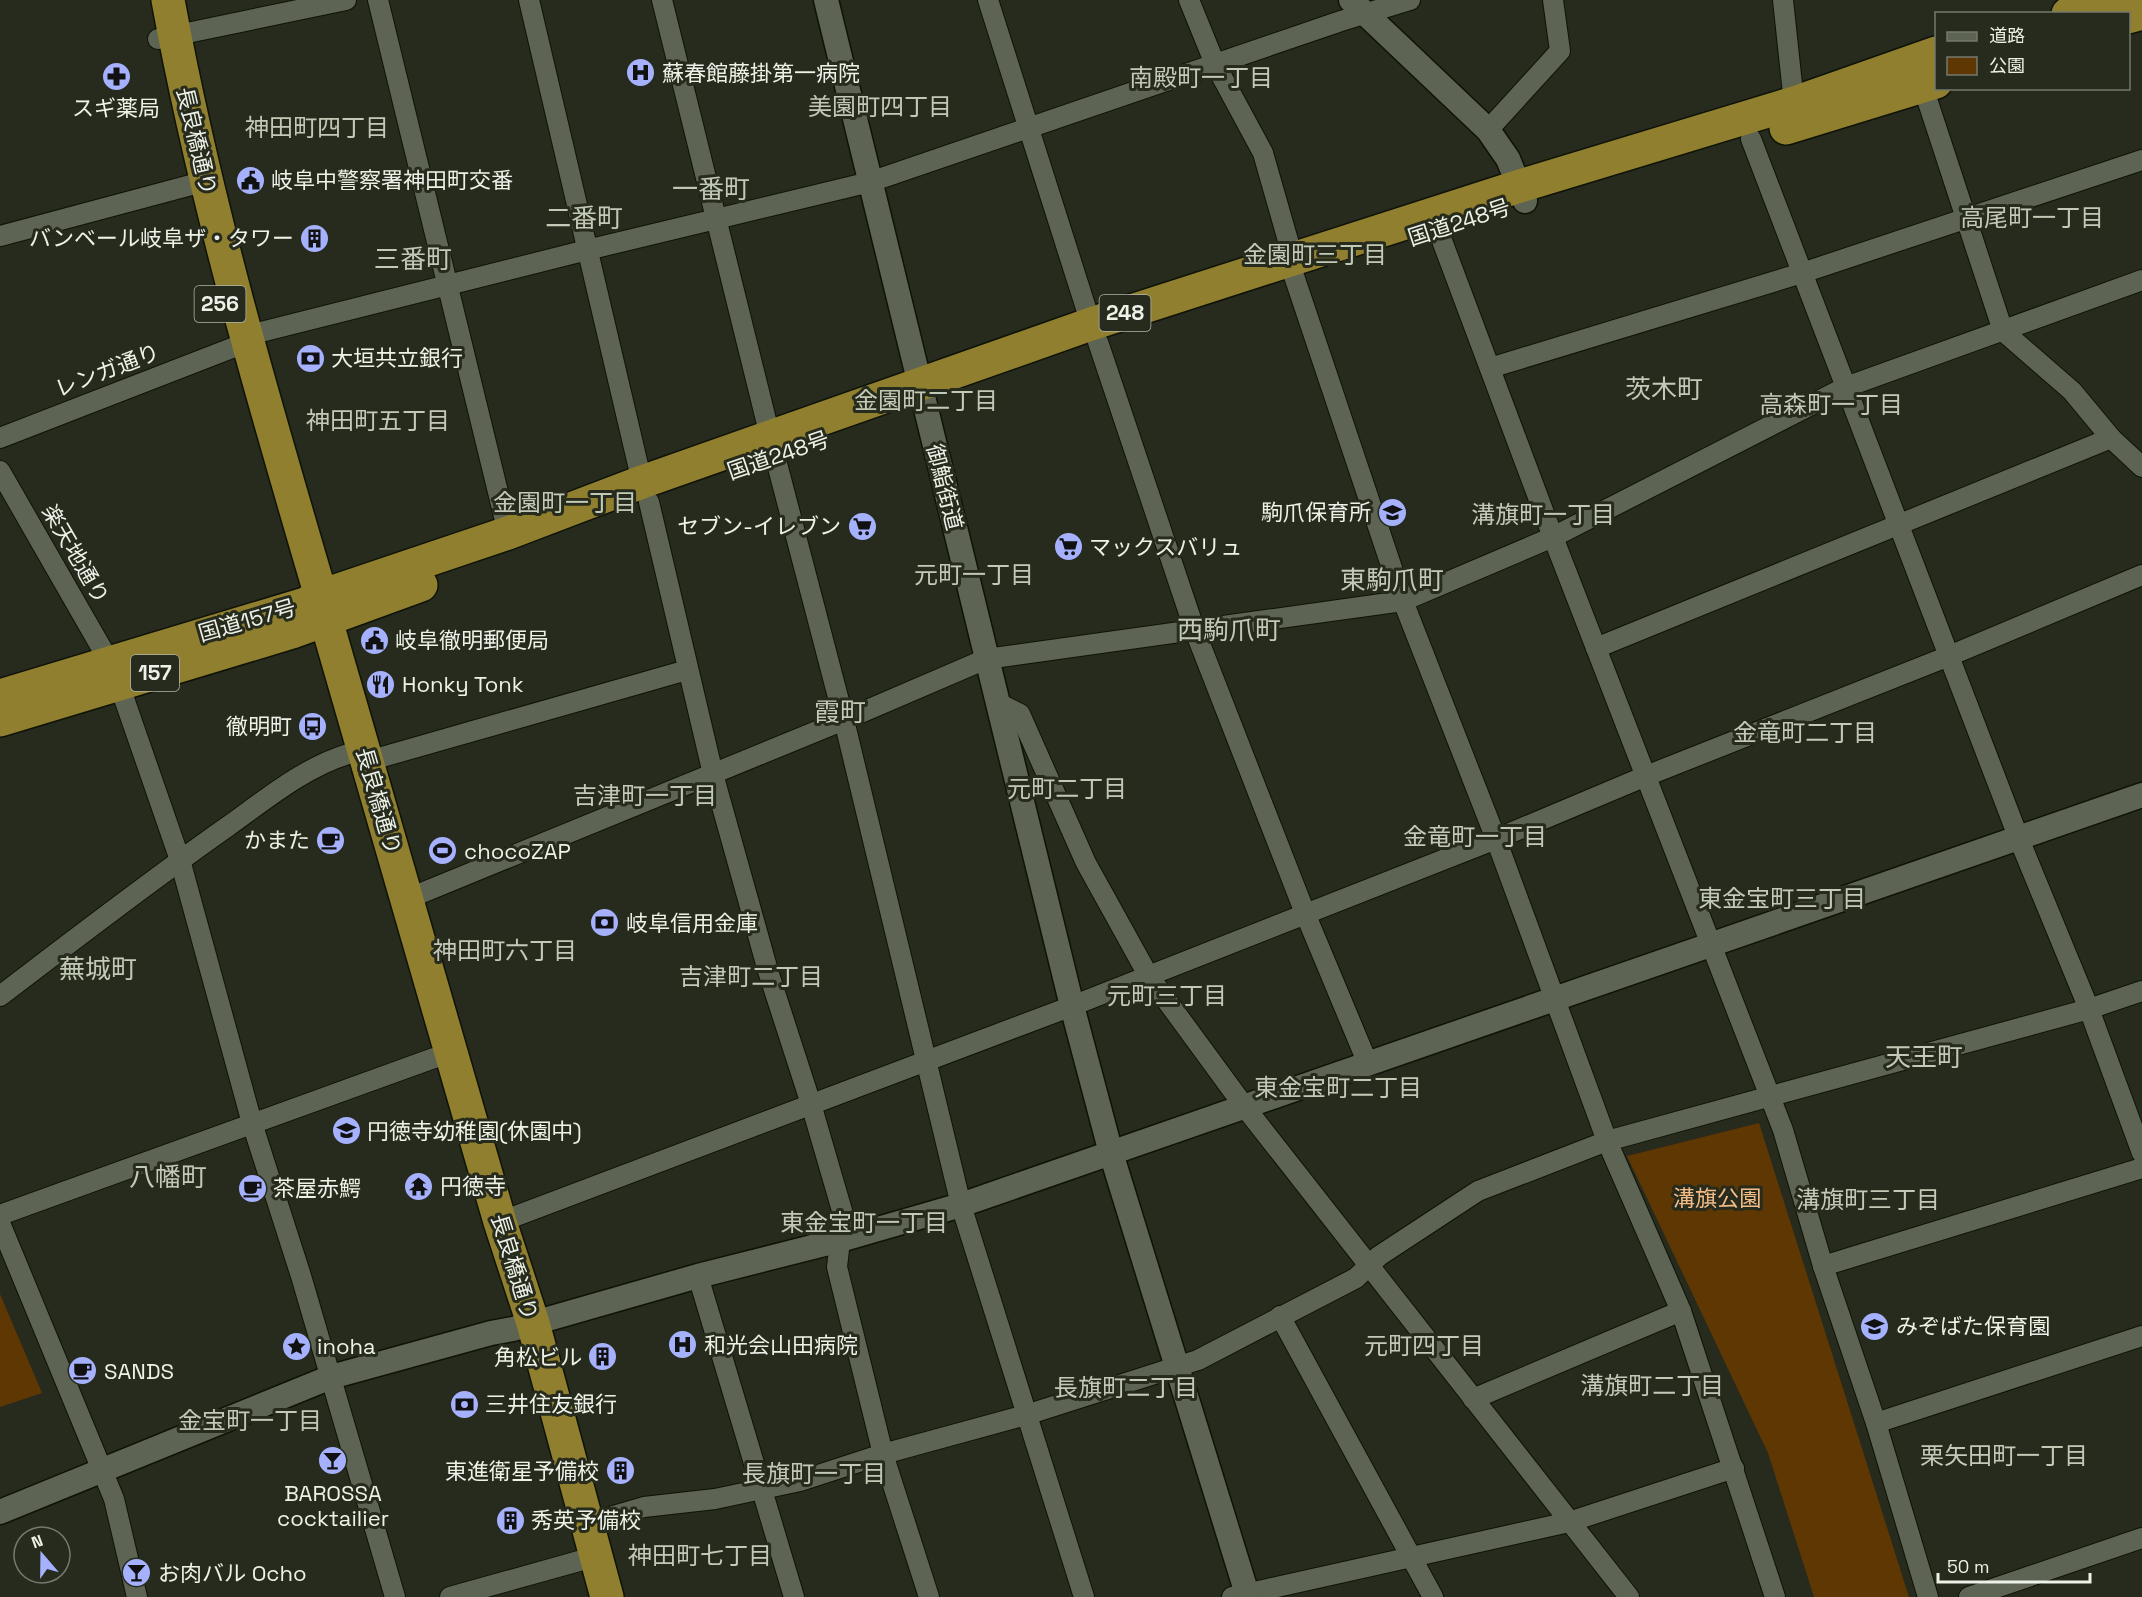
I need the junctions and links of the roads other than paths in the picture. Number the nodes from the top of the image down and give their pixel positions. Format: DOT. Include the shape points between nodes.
graph roads {
  1 [pos="151,0"];
  2 [pos="168,0"];
  3 [pos="346,0"];
  4 [pos="378,0"];
  5 [pos="529,0"];
  6 [pos="662,0"];
  7 [pos="826,0"];
  8 [pos="988,0"];
  9 [pos="1189,0"];
  10 [pos="1410,0"];
  11 [pos="1553,0"];
  12 [pos="1783,0"];
  13 [pos="2113,0"];
  14 [pos="1358,7"];
  15 [pos="2074,12"];
  16 [pos="166,38"];
  17 [pos="1935,53"];
  18 [pos="1215,64"];
  19 [pos="1930,84"];
  20 [pos="1794,103"];
  21 [pos="1029,127"];
  22 [pos="1488,130"];
  23 [pos="1751,139"];
  24 [pos="2142,160"];
  25 [pos="870,182"];
  26 [pos="191,185"];
  27 [pos="1522,194"];
  28 [pos="718,218"];
  29 [pos="1966,218"];
  30 [pos="1438,230"];
  31 [pos="0,236"];
  32 [pos="587,250"];
  33 [pos="1293,265"];
  34 [pos="1802,273"];
  35 [pos="2142,280"];
  36 [pos="448,285"];
  37 [pos="2003,331"];
  38 [pos="1095,333"];
  39 [pos="238,342"];
  40 [pos="1490,368"];
  41 [pos="1846,387"];
  42 [pos="922,394"];
  43 [pos="0,438"];
  44 [pos="2111,438"];
  45 [pos="773,446"];
  46 [pos="2142,467"];
  47 [pos="0,471"];
  48 [pos="646,492"];
  49 [pos="1899,525"];
  50 [pos="508,532"];
  51 [pos="1553,537"];
  52 [pos="2142,575"];
  53 [pos="1403,601"];
  54 [pos="316,611"];
  55 [pos="1196,631"];
  56 [pos="1596,648"];
  57 [pos="1949,656"];
  58 [pos="986,658"];
  59 [pos="687,670"];
  60 [pos="114,673"];
  61 [pos="0,696"];
  62 [pos="998,703"];
  63 [pos="0,720"];
  64 [pos="844,720"];
  65 [pos="358,758"];
  66 [pos="713,774"];
  67 [pos="1646,776"];
  68 [pos="2142,795"];
  69 [pos="1496,839"];
  70 [pos="2019,839"];
  71 [pos="180,860"];
  72 [pos="408,899"];
  73 [pos="1305,913"];
  74 [pos="1712,944"];
  75 [pos="1148,975"];
  76 [pos="2142,990"];
  77 [pos="0,996"];
  78 [pos="1556,998"];
  79 [pos="1072,1006"];
  80 [pos="2089,1009"];
  81 [pos="434,1058"];
  82 [pos="927,1060"];
  83 [pos="1368,1064"];
  84 [pos="1770,1096"];
  85 [pos="811,1104"];
  86 [pos="1244,1106"];
  87 [pos="252,1123"];
  88 [pos="1607,1142"];
  89 [pos="1111,1153"];
  90 [pos="2142,1153"];
  91 [pos="2142,1168"];
  92 [pos="961,1205"];
  93 [pos="0,1215"];
  94 [pos="500,1222"];
  95 [pos="0,1223"];
  96 [pos="840,1240"];
  97 [pos="1370,1266"];
  98 [pos="1823,1266"];
  99 [pos="698,1276"];
  100 [pos="1681,1311"];
  101 [pos="1280,1316"];
  102 [pos="523,1326"];
  103 [pos="2142,1336"];
  104 [pos="1178,1366"];
  105 [pos="331,1377"];
  106 [pos="1473,1399"];
  107 [pos="1026,1415"];
  108 [pos="1876,1423"];
  109 [pos="883,1454"];
  110 [pos="1734,1468"];
  111 [pos="102,1470"];
  112 [pos="761,1490"];
  113 [pos="0,1512"];
  114 [pos="1569,1522"];
  115 [pos="586,1524"];
  116 [pos="2142,1538"];
  117 [pos="1410,1556"];
  118 [pos="579,1561"];
  119 [pos="1242,1596"];
  120 [pos="137,1597"];
  121 [pos="395,1597"];
  122 [pos="450,1597"];
  123 [pos="589,1597"];
  124 [pos="607,1597"];
  125 [pos="794,1597"];
  126 [pos="929,1597"];
  127 [pos="1084,1597"];
  128 [pos="1433,1597"];
  129 [pos="1629,1597"];
  130 [pos="1775,1597"];
  131 [pos="1928,1597"];
  132 [pos="1969,1597"];
  1 -- 16 [label="highway, 長良橋通り / 256"];
  2 -- 16 [label="highway, 長良橋通り / 256"];
  3 -- 16 [label="street"];
  4 -- 36 [label="street"];
  5 -- 32 [label="street"];
  6 -- 28 [label="street"];
  7 -- 25 [label="street, 御鮨街道"];
  8 -- 21 [label="street"];
  9 -- 18 [label="street"];
  10 -- 14 [label="street, レンガ通り"];
  11 -- 22 [label="street" via="1560,51"];
  12 -- 20 [label="street"];
  13 -- 15 [label="highway"];
  14 -- 18 [label="street, レンガ通り"];
  14 -- 22 [label="street"];
  16 -- 26 [label="highway, 長良橋通り / 256"];
  16 -- 39 [label="highway, 長良橋通り / 256" via="208,192"];
  17 -- 20 [label="highway, 国道248号 / 248"];
  18 -- 21 [label="street, レンガ通り"];
  18 -- 33 [label="street" via="1263,153"];
  19 -- 23 [label="highway, 国道248号 / 248"];
  19 -- 29 [label="street"];
  20 -- 27 [label="highway, 国道248号 / 248"];
  21 -- 25 [label="street, レンガ通り"];
  21 -- 38 [label="street"];
  22 -- 27 [label="street" via="1508,159"];
  23 -- 27 [label="highway, 国道248号 / 248"];
  23 -- 34 [label="street"];
  24 -- 29 [label="street"];
  25 -- 28 [label="street, レンガ通り"];
  25 -- 42 [label="street, 御鮨街道"];
  26 -- 31 [label="street"];
  26 -- 39 [label="highway, 長良橋通り / 256" via="214,283"];
  27 -- 30 [label="highway, 国道248号 / 248"];
  27 -- 33 [label="highway, 国道248号 / 248"];
  28 -- 32 [label="street, レンガ通り"];
  28 -- 45 [label="street"];
  29 -- 34 [label="street"];
  29 -- 37 [label="street"];
  30 -- 33 [label="highway, 国道248号 / 248"];
  30 -- 40 [label="street"];
  32 -- 36 [label="street, レンガ通り"];
  32 -- 48 [label="street"];
  33 -- 38 [label="highway, 国道248号 / 248"];
  33 -- 53 [label="street"];
  34 -- 40 [label="street"];
  34 -- 41 [label="street"];
  35 -- 37 [label="street"];
  36 -- 39 [label="street, レンガ通り"];
  36 -- 50 [label="street"];
  37 -- 41 [label="street"];
  37 -- 44 [label="street" via="2072,392"];
  38 -- 42 [label="highway, 国道248号 / 248"];
  38 -- 55 [label="street"];
  39 -- 43 [label="street, レンガ通り"];
  39 -- 54 [label="highway, 長良橋通り / 256"];
  40 -- 51 [label="street"];
  41 -- 49 [label="street"];
  41 -- 51 [label="street"];
  42 -- 45 [label="highway, 国道248号 / 248"];
  42 -- 58 [label="street, 御鮨街道"];
  44 -- 46 [label="street"];
  44 -- 49 [label="street"];
  45 -- 48 [label="highway, 国道248号 / 248"];
  45 -- 64 [label="street"];
  47 -- 60 [label="street, 楽天地通り"];
  48 -- 50 [label="highway, 国道248号 / 248"];
  48 -- 54 [label="highway, 国道248号 / 248"];
  48 -- 59 [label="street"];
  49 -- 56 [label="street"];
  49 -- 57 [label="street"];
  50 -- 54 [label="highway, 国道248号 / 248"];
  51 -- 53 [label="street"];
  51 -- 56 [label="street"];
  52 -- 57 [label="street"];
  53 -- 55 [label="street"];
  53 -- 69 [label="street"];
  54 -- 60 [label="highway, 国道157号 / 157" via="292,632"];
  54 -- 65 [label="highway, 長良橋通り"];
  55 -- 58 [label="street"];
  55 -- 73 [label="street"];
  56 -- 67 [label="street"];
  57 -- 67 [label="street"];
  57 -- 70 [label="street"];
  58 -- 62 [label="street, 御鮨街道"];
  58 -- 64 [label="street"];
  59 -- 65 [label="street"];
  59 -- 66 [label="street"];
  60 -- 61 [label="highway, 国道157号 / 157"];
  60 -- 63 [label="highway, 国道157号 / 157"];
  60 -- 71 [label="street, 楽天地通り"];
  62 -- 75 [label="street" via="1020,714 1086,863"];
  62 -- 79 [label="street, 御鮨街道"];
  64 -- 66 [label="street"];
  64 -- 82 [label="street"];
  65 -- 71 [label="street" via="328,761 280,789"];
  65 -- 72 [label="highway, 長良橋通り"];
  65 -- 81 [label="highway, 長良橋通り"];
  66 -- 72 [label="street"];
  66 -- 85 [label="street" via="768,971"];
  67 -- 69 [label="street"];
  67 -- 74 [label="street"];
  68 -- 70 [label="street"];
  69 -- 73 [label="street"];
  69 -- 78 [label="street"];
  70 -- 74 [label="street"];
  70 -- 80 [label="street"];
  71 -- 77 [label="street"];
  71 -- 87 [label="street, 楽天地通り"];
  72 -- 94 [label="highway, 長良橋通り"];
  73 -- 75 [label="street"];
  73 -- 83 [label="street"];
  74 -- 78 [label="street"];
  74 -- 84 [label="street"];
  75 -- 79 [label="street"];
  75 -- 86 [label="street"];
  76 -- 80 [label="street"];
  78 -- 83 [label="street"];
  78 -- 88 [label="street"];
  79 -- 82 [label="street"];
  79 -- 89 [label="street, 御鮨街道"];
  80 -- 84 [label="street"];
  80 -- 90 [label="street"];
  81 -- 87 [label="street"];
  81 -- 102 [label="highway, 長良橋通り"];
  82 -- 85 [label="street"];
  82 -- 92 [label="street"];
  83 -- 86 [label="street"];
  84 -- 88 [label="street"];
  84 -- 98 [label="street"];
  85 -- 94 [label="street"];
  85 -- 96 [label="street" via="843,1214"];
  86 -- 89 [label="street"];
  86 -- 97 [label="street"];
  87 -- 93 [label="street"];
  87 -- 105 [label="street, 楽天地通り"];
  88 -- 97 [label="street" via="1478,1191 1379,1256"];
  88 -- 100 [label="street"];
  89 -- 92 [label="street"];
  89 -- 104 [label="street, 御鮨街道"];
  91 -- 98 [label="street"];
  92 -- 96 [label="street"];
  92 -- 107 [label="street"];
  94 -- 102 [label="highway, 長良橋通り"];
  95 -- 111 [label="street"];
  96 -- 99 [label="street"];
  96 -- 109 [label="street" via="837,1268"];
  97 -- 101 [label="street" via="1356,1278"];
  97 -- 106 [label="street"];
  98 -- 108 [label="street"];
  99 -- 102 [label="street"];
  99 -- 112 [label="street"];
  100 -- 106 [label="street"];
  100 -- 110 [label="street"];
  101 -- 104 [label="street" via="1198,1360"];
  101 -- 117 [label="street"];
  102 -- 105 [label="street"];
  102 -- 115 [label="highway, 長良橋通り"];
  102 -- 118 [label="highway, 長良橋通り"];
  103 -- 108 [label="street"];
  104 -- 107 [label="street"];
  104 -- 119 [label="street, 御鮨街道"];
  105 -- 111 [label="street"];
  105 -- 121 [label="street, 楽天地通り"];
  106 -- 114 [label="street"];
  107 -- 109 [label="street"];
  107 -- 127 [label="street"];
  108 -- 131 [label="street"];
  109 -- 112 [label="street"];
  109 -- 126 [label="street"];
  110 -- 114 [label="street"];
  110 -- 130 [label="street"];
  111 -- 113 [label="street"];
  111 -- 120 [label="street" via="114,1499"];
  112 -- 115 [label="street" via="644,1507"];
  112 -- 125 [label="street"];
  114 -- 117 [label="street"];
  114 -- 129 [label="street"];
  115 -- 124 [label="highway, 長良橋通り"];
  116 -- 132 [label="street"];
  117 -- 119 [label="street"];
  117 -- 128 [label="street"];
  118 -- 122 [label="street"];
  118 -- 123 [label="highway, 長良橋通り"];
}
